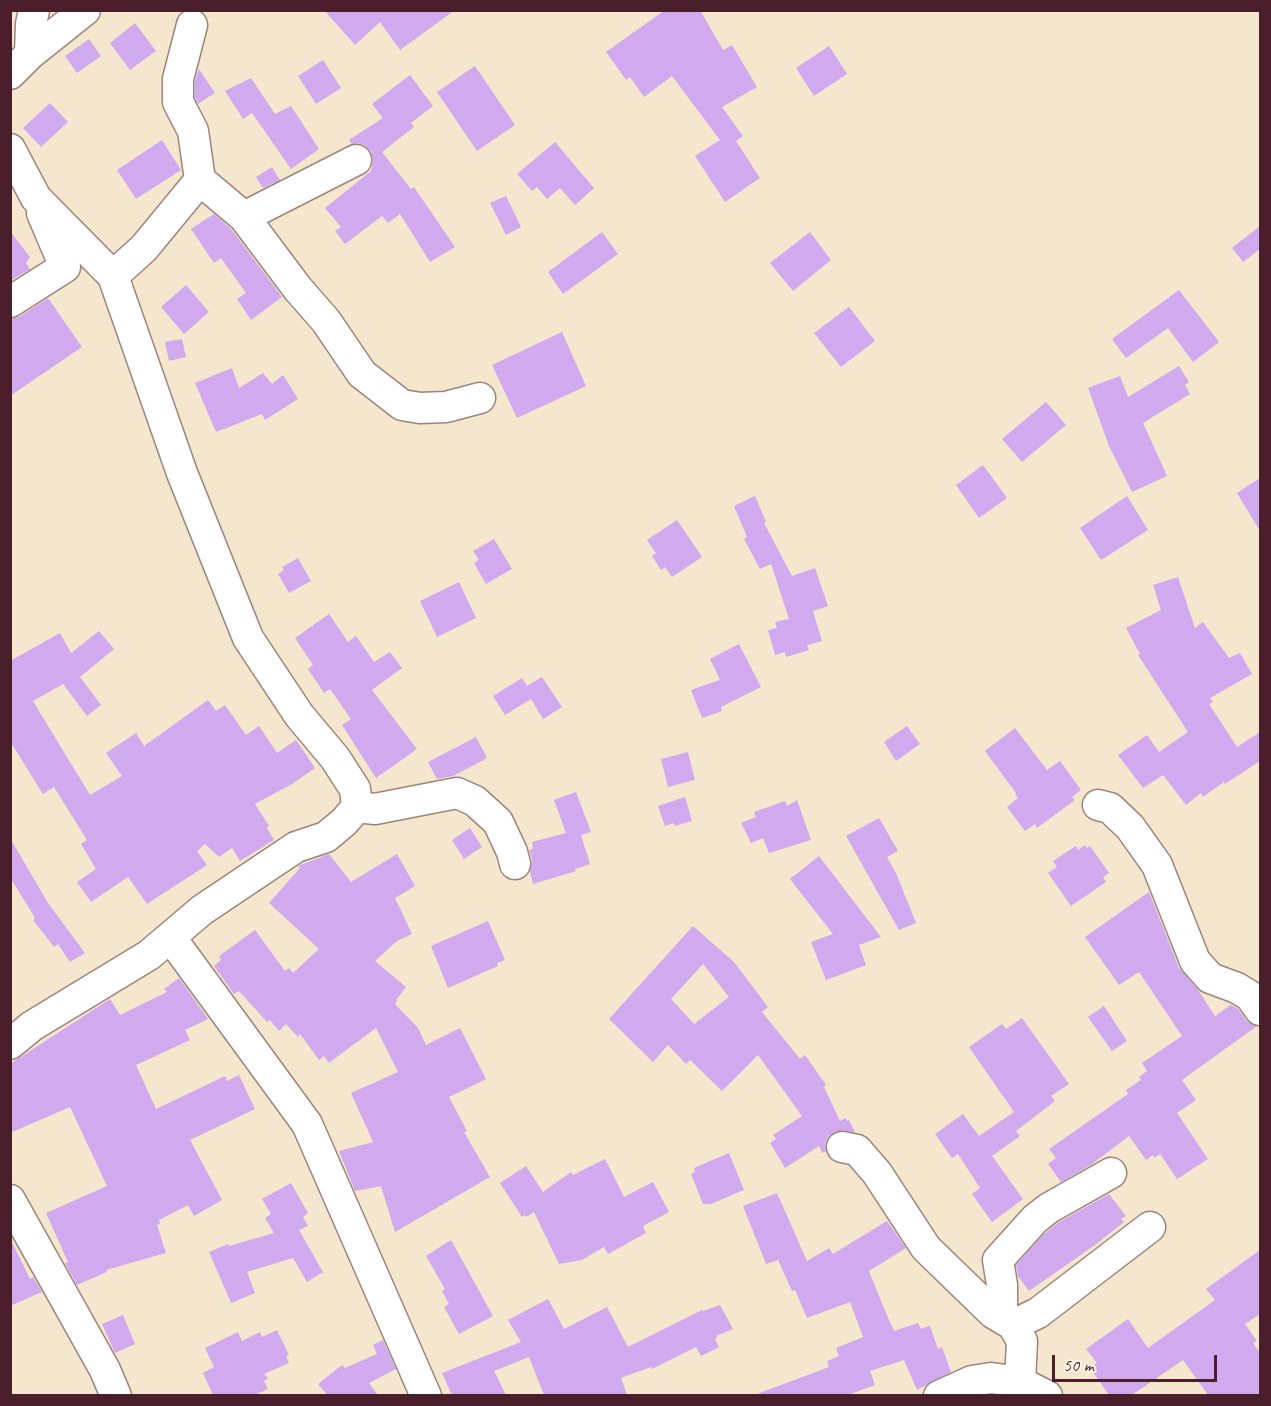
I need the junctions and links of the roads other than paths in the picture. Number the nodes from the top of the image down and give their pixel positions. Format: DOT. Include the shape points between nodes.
graph roads {
  1 [pos="34,10"];
  2 [pos="85,10"];
  3 [pos="192,25"];
  4 [pos="20,64"];
  5 [pos="10,149"];
  6 [pos="357,160"];
  7 [pos="200,180"];
  8 [pos="36,198"];
  9 [pos="244,217"];
  10 [pos="113,276"];
  11 [pos="10,302"];
  12 [pos="480,398"];
  13 [pos="1098,805"];
  14 [pos="357,807"];
  15 [pos="515,864"];
  16 [pos="171,938"];
  17 [pos="1260,1010"];
  18 [pos="10,1044"];
  19 [pos="842,1147"];
  20 [pos="1112,1173"];
  21 [pos="10,1200"];
  22 [pos="1150,1227"];
  23 [pos="1007,1322"];
  24 [pos="1020,1382"];
  25 [pos="117,1395"];
  26 [pos="426,1395"];
  27 [pos="939,1395"];
  28 [pos="1047,1395"];
  1 -- 4 [label="street"];
  2 -- 4 [label="street"];
  3 -- 7 [label="street" via="178,79 178,102 193,131"];
  5 -- 8 [label="street"];
  6 -- 9 [label="street"];
  7 -- 9 [label="street"];
  7 -- 10 [label="street" via="144,248"];
  8 -- 10 [label="street"];
  8 -- 11 [label="street" via="65,267"];
  9 -- 12 [label="street" via="326,321 362,374 402,405 436,408"];
  10 -- 14 [label="street" via="182,473 248,638 355,789"];
  13 -- 17 [label="street" via="1110,808 1130,827 1157,865 1195,961 1210,978 1250,996"];
  14 -- 15 [label="street" via="375,809 457,793 475,801 498,822"];
  14 -- 16 [label="street" via="326,837 296,847 202,910"];
  16 -- 18 [label="street"];
  16 -- 26 [label="street" via="307,1124"];
  19 -- 23 [label="street" via="857,1150 877,1173 926,1248"];
  20 -- 23 [label="street" via="1035,1218 998,1260"];
  21 -- 25 [label="street"];
  22 -- 23 [label="street" via="1038,1313"];
  23 -- 24 [label="street" via="1022,1341"];
  24 -- 27 [label="street" via="992,1378 972,1381"];
  24 -- 28 [label="street"];
}
